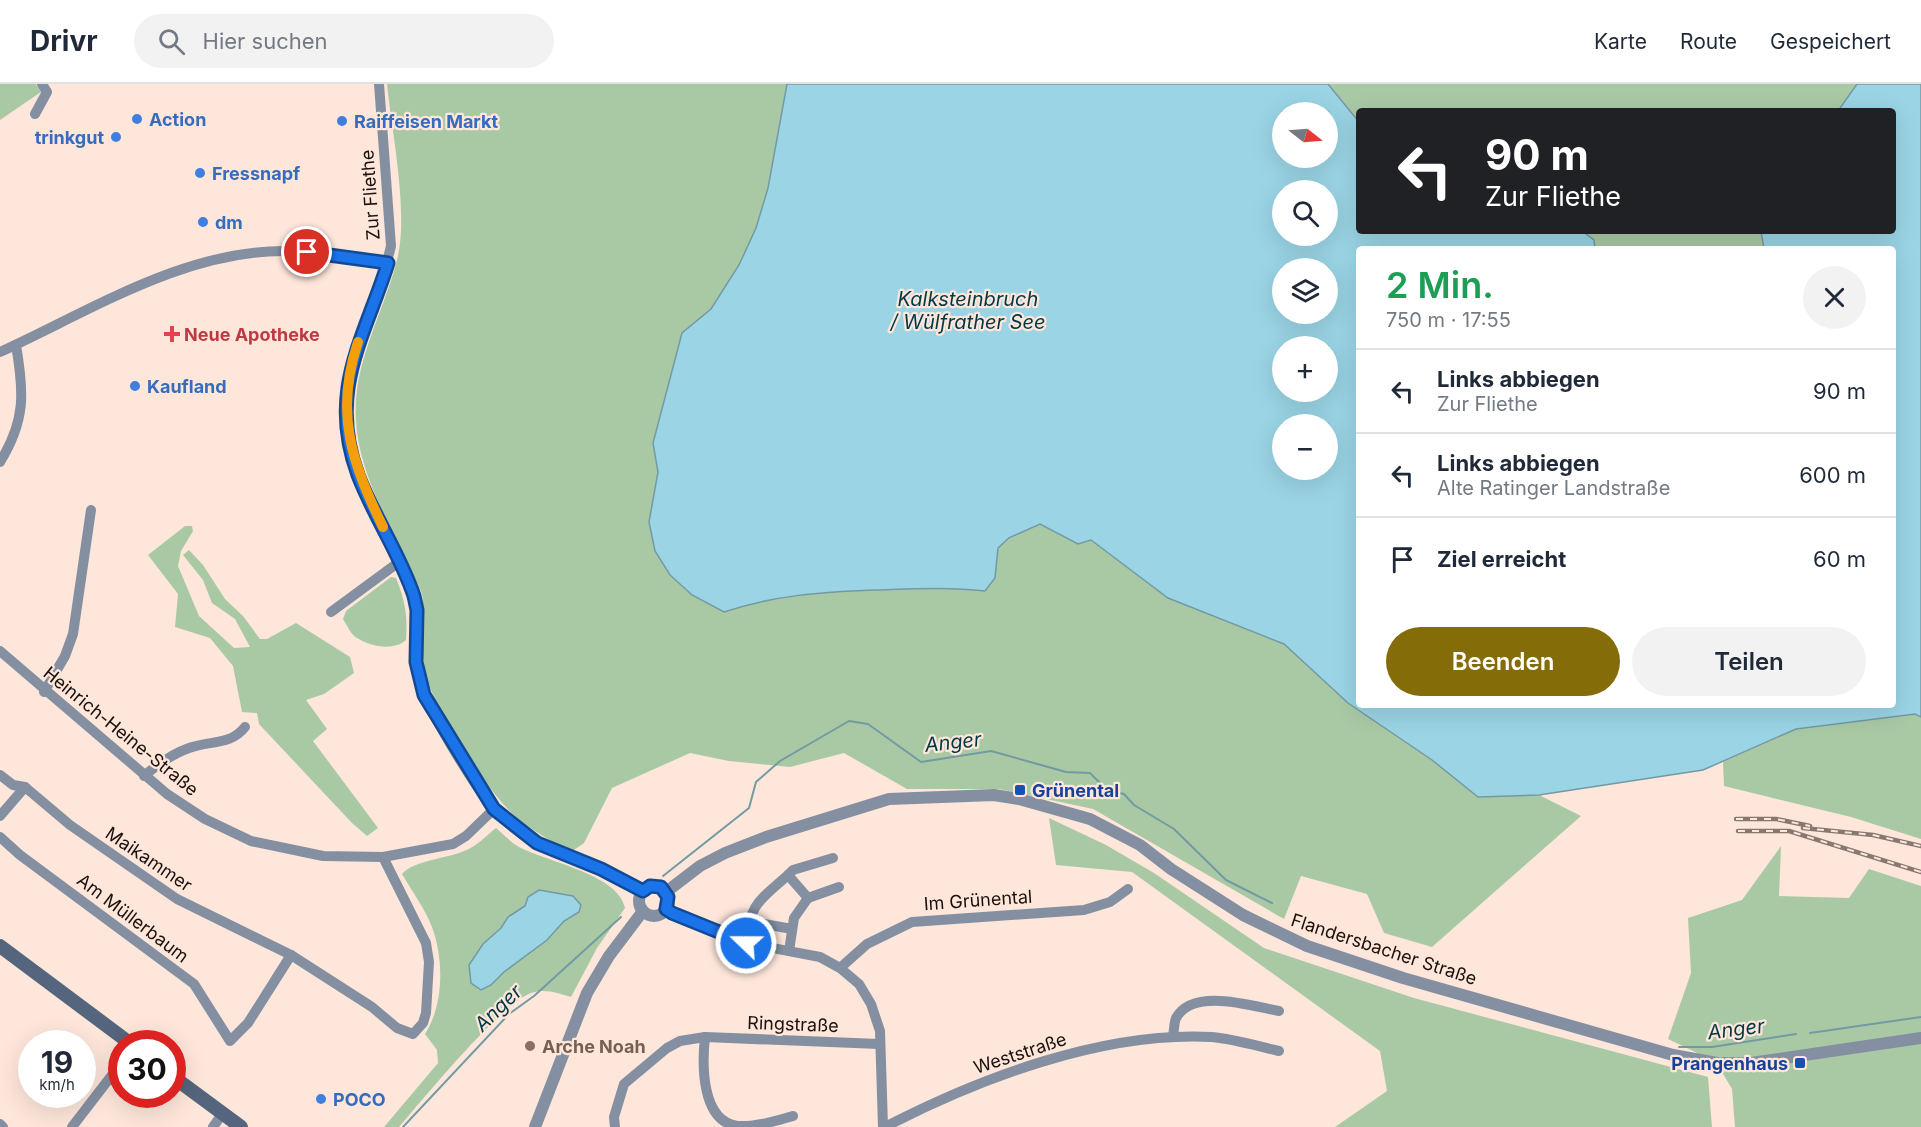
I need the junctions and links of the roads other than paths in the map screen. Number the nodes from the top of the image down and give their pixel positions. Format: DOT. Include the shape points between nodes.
graph roads {
  1 [pos="42,84"];
  2 [pos="379,84"];
  3 [pos="35,114"];
  4 [pos="388,263"];
  5 [pos="16,345"];
  6 [pos="0,352"];
  7 [pos="0,462"];
  8 [pos="91,510"];
  9 [pos="399,562"];
  10 [pos="331,612"];
  11 [pos="0,651"];
  12 [pos="44,692"];
  13 [pos="245,727"];
  14 [pos="0,775"];
  15 [pos="144,776"];
  16 [pos="25,787"];
  17 [pos="494,809"];
  18 [pos="0,816"];
  19 [pos="0,837"];
  20 [pos="383,858"];
  21 [pos="833,858"];
  22 [pos="788,875"];
  23 [pos="839,887"];
  24 [pos="1128,889"];
  25 [pos="643,891"];
  26 [pos="666,892"];
  27 [pos="808,898"];
  28 [pos="666,909"];
  29 [pos="643,911"];
  30 [pos="748,921"];
  31 [pos="792,929"];
  32 [pos="746,943"];
  33 [pos="0,946"];
  34 [pos="789,951"];
  35 [pos="291,955"];
  36 [pos="840,968"];
  37 [pos="1279,1011"];
  38 [pos="112,1030"];
  39 [pos="705,1037"];
  40 [pos="1173,1037"];
  41 [pos="1921,1038"];
  42 [pos="879,1044"];
  43 [pos="1279,1051"];
  44 [pos="108,1080"];
  45 [pos="186,1086"];
  46 [pos="223,1113"];
  47 [pos="793,1116"];
  48 [pos="72,1127"];
  49 [pos="213,1127"];
  50 [pos="241,1127"];
  51 [pos="535,1127"];
  52 [pos="615,1127"];
  53 [pos="884,1127"];
  1 -- 3 [label="street" via="47,92"];
  2 -- 4 [label="street, Zur Fliethe" via="391,229"];
  4 -- 5 [label="street" via="286,251 232,256 164,278"];
  4 -- 9 [label="street, Zur Fliethe" via="353,357 347,389 347,422 358,476"];
  5 -- 6 [label="street"];
  5 -- 7 [label="street" via="23,401 12,442"];
  8 -- 12 [label="street" via="73,634"];
  9 -- 10 [label="street"];
  9 -- 17 [label="street, Zur Fliethe" via="417,610 416,662 424,695"];
  11 -- 12 [label="street, Heinrich-Heine-Straße"];
  12 -- 15 [label="street, Heinrich-Heine-Straße"];
  13 -- 15 [label="street" via="237,738 193,746 174,754"];
  14 -- 16 [label="street, Maikammer" via="13,785"];
  15 -- 20 [label="street, Heinrich-Heine-Straße" via="205,819 251,842 300,854"];
  16 -- 18 [label="street"];
  16 -- 35 [label="street, Maikammer" via="70,825 177,899"];
  17 -- 20 [label="street, Heinrich-Heine-Straße" via="453,844"];
  17 -- 25 [label="street, Zur Fliethe" via="537,843"];
  19 -- 35 [label="street, Am Müllerbaum" via="194,984 230,1041 248,1023"];
  20 -- 35 [label="street, Maikammer" via="426,943 429,962 423,1023 413,1034 397,1028 372,1007"];
  21 -- 22 [label="street"];
  22 -- 27 [label="street"];
  22 -- 30 [label="street" via="763,897"];
  23 -- 27 [label="street"];
  24 -- 36 [label="street, Im Grünental" via="1110,902 1084,910 912,922 873,941"];
  25 -- 26 [label="street" via="654,886"];
  25 -- 29 [label="street" via="639,903"];
  26 -- 28 [label="street"];
  26 -- 41 [label="street, Flandersbacher Straße" via="725,853 889,800 994,795 1090,819 1140,845 1243,915 1307,946 1403,978 1673,1055 1717,1063 1751,1063"];
  27 -- 31 [label="street" via="794,918"];
  28 -- 29 [label="street" via="655,916"];
  28 -- 32 [label="street"];
  29 -- 51 [label="street" via="587,993"];
  30 -- 31 [label="street"];
  30 -- 32 [label="street"];
  31 -- 34 [label="street"];
  32 -- 34 [label="street"];
  33 -- 38 [label="main road"];
  34 -- 36 [label="street" via="819,957"];
  36 -- 42 [label="street" via="859,984 872,1004 880,1031"];
  37 -- 40 [label="street" via="1226,1001 1201,1001 1186,1006 1176,1019"];
  39 -- 42 [label="street, Ringstraße"];
  39 -- 47 [label="street" via="711,1106 724,1121 737,1126"];
  39 -- 52 [label="street, Ringstraße" via="680,1041 667,1048 624,1084 614,1117"];
  40 -- 43 [label="street, Weststraße" via="1214,1037"];
  40 -- 53 [label="street, Weststraße" via="1078,1051 972,1085"];
  42 -- 53 [label="street"];
  44 -- 48 [label="street"];
  45 -- 46 [label="main road"];
  46 -- 49 [label="street"];
  46 -- 50 [label="main road"];
}
